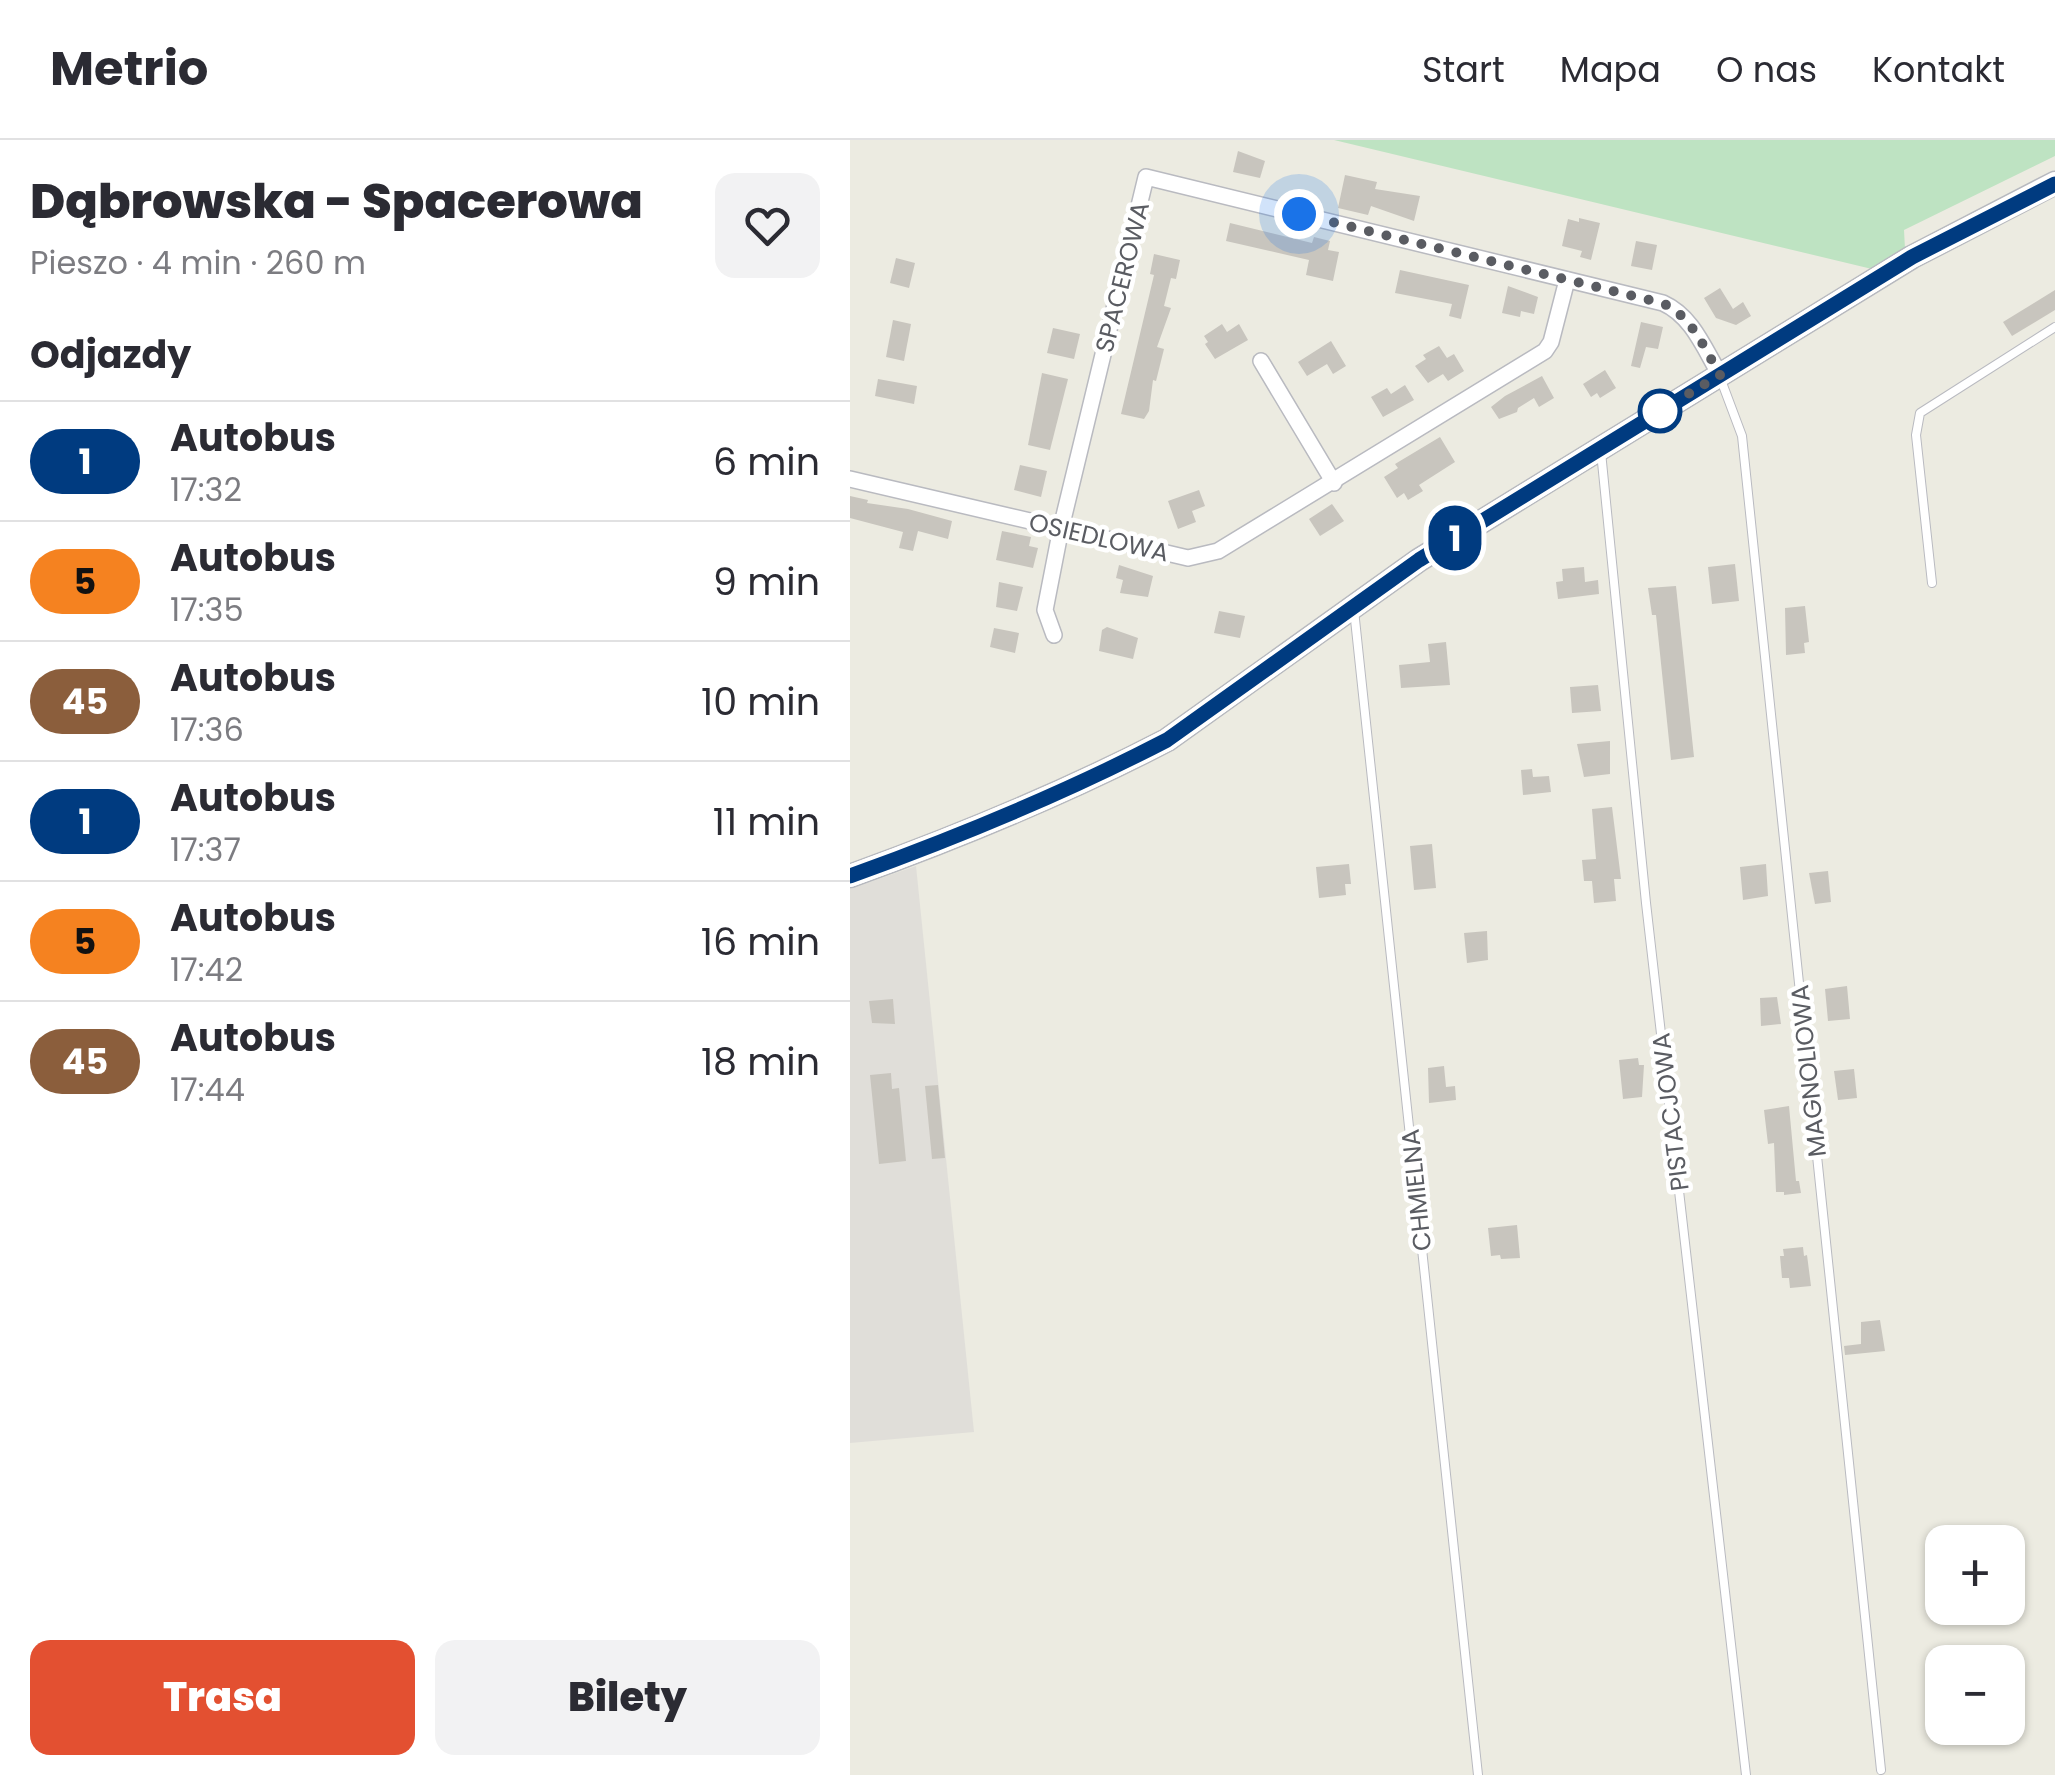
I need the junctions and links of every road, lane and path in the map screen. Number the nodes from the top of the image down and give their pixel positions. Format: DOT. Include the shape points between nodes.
graph roads {
  1 [pos="2055,184"];
  2 [pos="1567,280"];
  3 [pos="2055,327"];
  4 [pos="1262,361"];
  5 [pos="1720,375"];
  6 [pos="1601,448"];
  7 [pos="850,480"];
  8 [pos="1334,483"];
  9 [pos="1061,528"];
  10 [pos="1932,583"];
  11 [pos="1354,606"];
  12 [pos="1054,635"];
  13 [pos="850,876"];
  14 [pos="1881,1770"];
  15 [pos="1478,1775"];
  16 [pos="1746,1775"];
  1 -- 5 [label="street" via="1912,257"];
  2 -- 5 [label="street, SPACEROWA" via="1677,310"];
  2 -- 8 [label="street, OSIEDLOWA" via="1545,351"];
  2 -- 9 [label="street, SPACEROWA" via="1146,177"];
  3 -- 10 [label="lane" via="1920,413 1916,435"];
  4 -- 8 [label="street"];
  5 -- 6 [label="street"];
  5 -- 14 [label="lane, MAGNOLIOWA" via="1742,436"];
  6 -- 11 [label="street"];
  6 -- 16 [label="lane, PISTACJOWA"];
  7 -- 9 [label="street, OSIEDLOWA"];
  8 -- 9 [label="street, OSIEDLOWA" via="1218,551 1188,558"];
  9 -- 12 [label="street, SPACEROWA" via="1045,610"];
  11 -- 13 [label="street" via="1167,740"];
  11 -- 15 [label="lane, CHMIELNA"];
}
